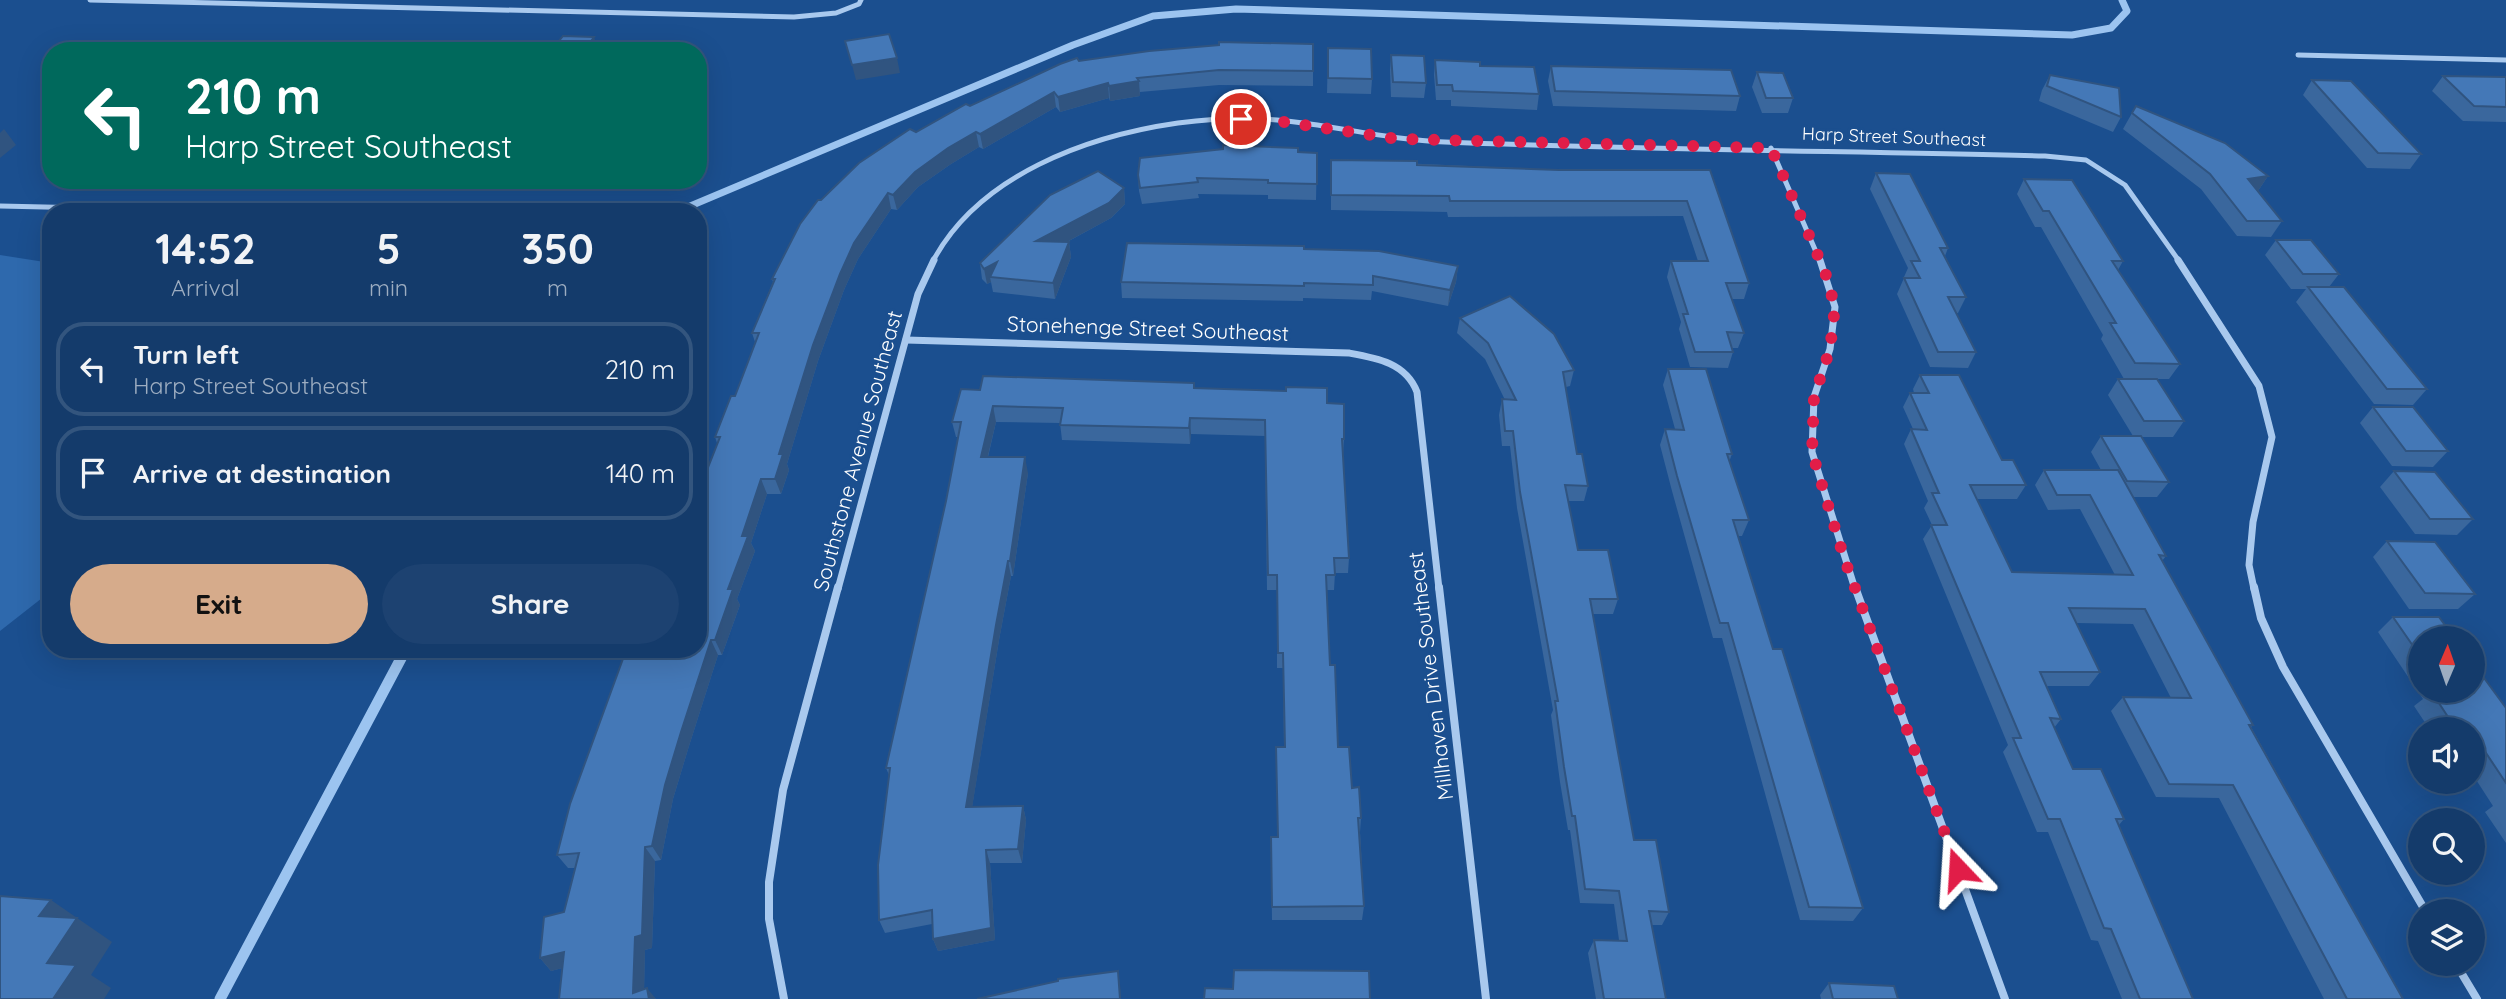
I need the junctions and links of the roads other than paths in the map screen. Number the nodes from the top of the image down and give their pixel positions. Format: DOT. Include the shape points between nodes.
graph roads {
  1 [pos="90,0"];
  2 [pos="860,2"];
  3 [pos="2298,55"];
  4 [pos="2506,60"];
  5 [pos="1241,119"];
  6 [pos="1771,148"];
  7 [pos="0,206"];
  8 [pos="42,207"];
  9 [pos="906,340"];
  10 [pos="1388,362"];
  11 [pos="2418,899"];
  12 [pos="2463,976"];
  13 [pos="784,999"];
  14 [pos="1486,999"];
  15 [pos="2005,999"];
  16 [pos="2477,999"];
  1 -- 2 [label="street" via="794,17 845,11"];
  3 -- 4 [label="street"];
  5 -- 6 [label="street, Harp Street Southeast" via="1398,139"];
  5 -- 9 [label="street, Southstone Avenue Southeast" via="1185,122 1102,140 1023,172 971,211 948,237 918,294"];
  6 -- 11 [label="street, Harp Street Southeast" via="2086,160 2125,185 2259,386 2272,437 2249,565 2261,618 2284,667"];
  6 -- 15 [label="street" via="1825,272 1835,307 1830,349 1814,397 1812,452 1844,558"];
  7 -- 8 [label="street"];
  9 -- 10 [label="street, Stonehenge Street Southeast" via="1324,351"];
  9 -- 13 [label="street, Southstone Avenue Southeast" via="783,790 769,882 769,919"];
  10 -- 14 [label="street, Millhaven Drive Southeast" via="1408,373 1417,392"];
  12 -- 16 [label="street"];
}
